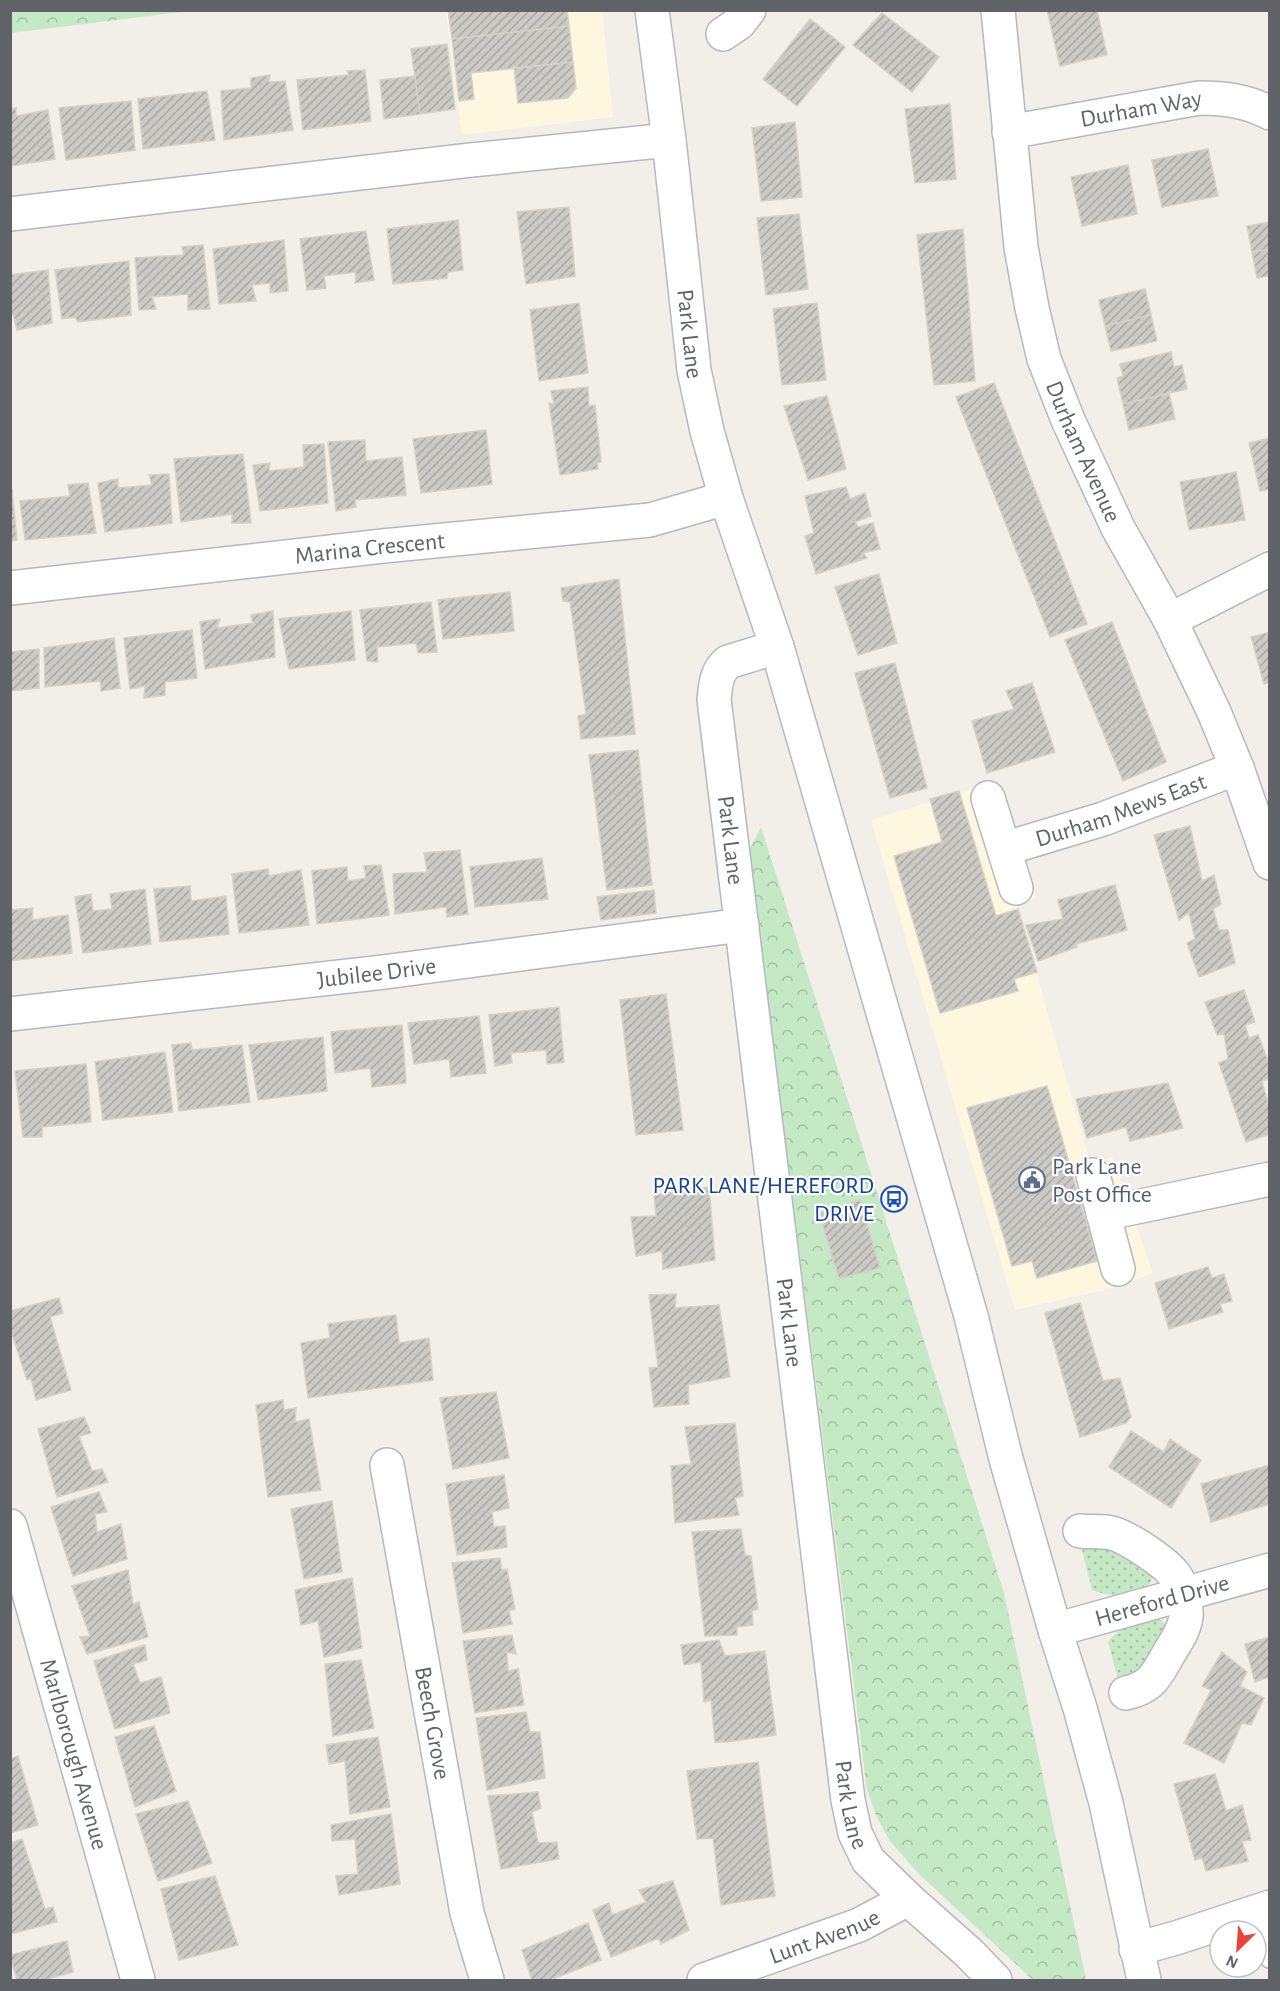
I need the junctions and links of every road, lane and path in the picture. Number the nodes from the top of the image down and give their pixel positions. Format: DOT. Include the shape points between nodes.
graph roads {
  1 [pos="652,10"];
  2 [pos="749,10"];
  3 [pos="998,10"];
  4 [pos="723,34"];
  5 [pos="1269,113"];
  6 [pos="1009,132"];
  7 [pos="669,140"];
  8 [pos="10,214"];
  9 [pos="726,498"];
  10 [pos="1269,569"];
  11 [pos="10,588"];
  12 [pos="1170,620"];
  13 [pos="777,647"];
  14 [pos="1237,768"];
  15 [pos="988,798"];
  16 [pos="1004,849"];
  17 [pos="1269,863"];
  18 [pos="1017,888"];
  19 [pos="742,925"];
  20 [pos="10,1014"];
  21 [pos="1093,1176"];
  22 [pos="1269,1179"];
  23 [pos="1103,1214"];
  24 [pos="1118,1269"];
  25 [pos="387,1465"];
  26 [pos="10,1526"];
  27 [pos="1080,1531"];
  28 [pos="1269,1570"];
  29 [pos="1183,1594"];
  30 [pos="1055,1630"];
  31 [pos="1126,1693"];
  32 [pos="908,1899"];
  33 [pos="1263,1909"];
  34 [pos="1136,1949"];
  35 [pos="1269,1957"];
  36 [pos="138,1980"];
  37 [pos="487,1980"];
  38 [pos="704,1980"];
  39 [pos="995,1980"];
  40 [pos="1144,1980"];
  1 -- 7 [label="street, Park Lane"];
  2 -- 4 [label="street"];
  3 -- 6 [label="street, Durham Avenue"];
  5 -- 6 [label="street, Durham Way" via="1243,102 1199,98"];
  6 -- 12 [label="street, Durham Avenue" via="1021,247 1044,359 1118,528"];
  7 -- 8 [label="street" via="471,159"];
  7 -- 9 [label="street, Park Lane" via="694,370"];
  9 -- 11 [label="street, Marina Crescent" via="650,520"];
  9 -- 13 [label="street, Park Lane"];
  10 -- 12 [label="street"];
  12 -- 14 [label="street, Durham Avenue"];
  13 -- 19 [label="street, Park Lane" via="728,662 717,676 714,699"];
  13 -- 30 [label="street, Park Lane" via="971,1316 1006,1459"];
  14 -- 16 [label="street, Durham Mews East" via="1103,819"];
  14 -- 17 [label="street, Durham Avenue"];
  15 -- 16 [label="street, Durham Mews East"];
  16 -- 18 [label="street, Durham Mews East"];
  19 -- 20 [label="street, Jubilee Drive" via="384,972"];
  19 -- 32 [label="street, Park Lane" via="848,1800 855,1833 868,1860"];
  21 -- 23 [label="street"];
  22 -- 23 [label="street"];
  23 -- 24 [label="street"];
  25 -- 37 [label="street, Beech Grove" via="467,1913"];
  26 -- 36 [label="street, Marlborough Avenue"];
  27 -- 29 [label="street" via="1111,1533 1126,1540 1161,1562 1176,1577"];
  28 -- 29 [label="street, Hereford Drive"];
  29 -- 30 [label="street, Hereford Drive"];
  29 -- 31 [label="street" via="1186,1616 1180,1636 1151,1682"];
  30 -- 34 [label="street, Park Lane" via="1106,1803"];
  32 -- 38 [label="street, Lunt Avenue" via="859,1925"];
  32 -- 39 [label="street, Park Lane"];
  33 -- 34 [label="street"];
  33 -- 35 [label="lane"];
  34 -- 40 [label="street, Park Lane"];
}
